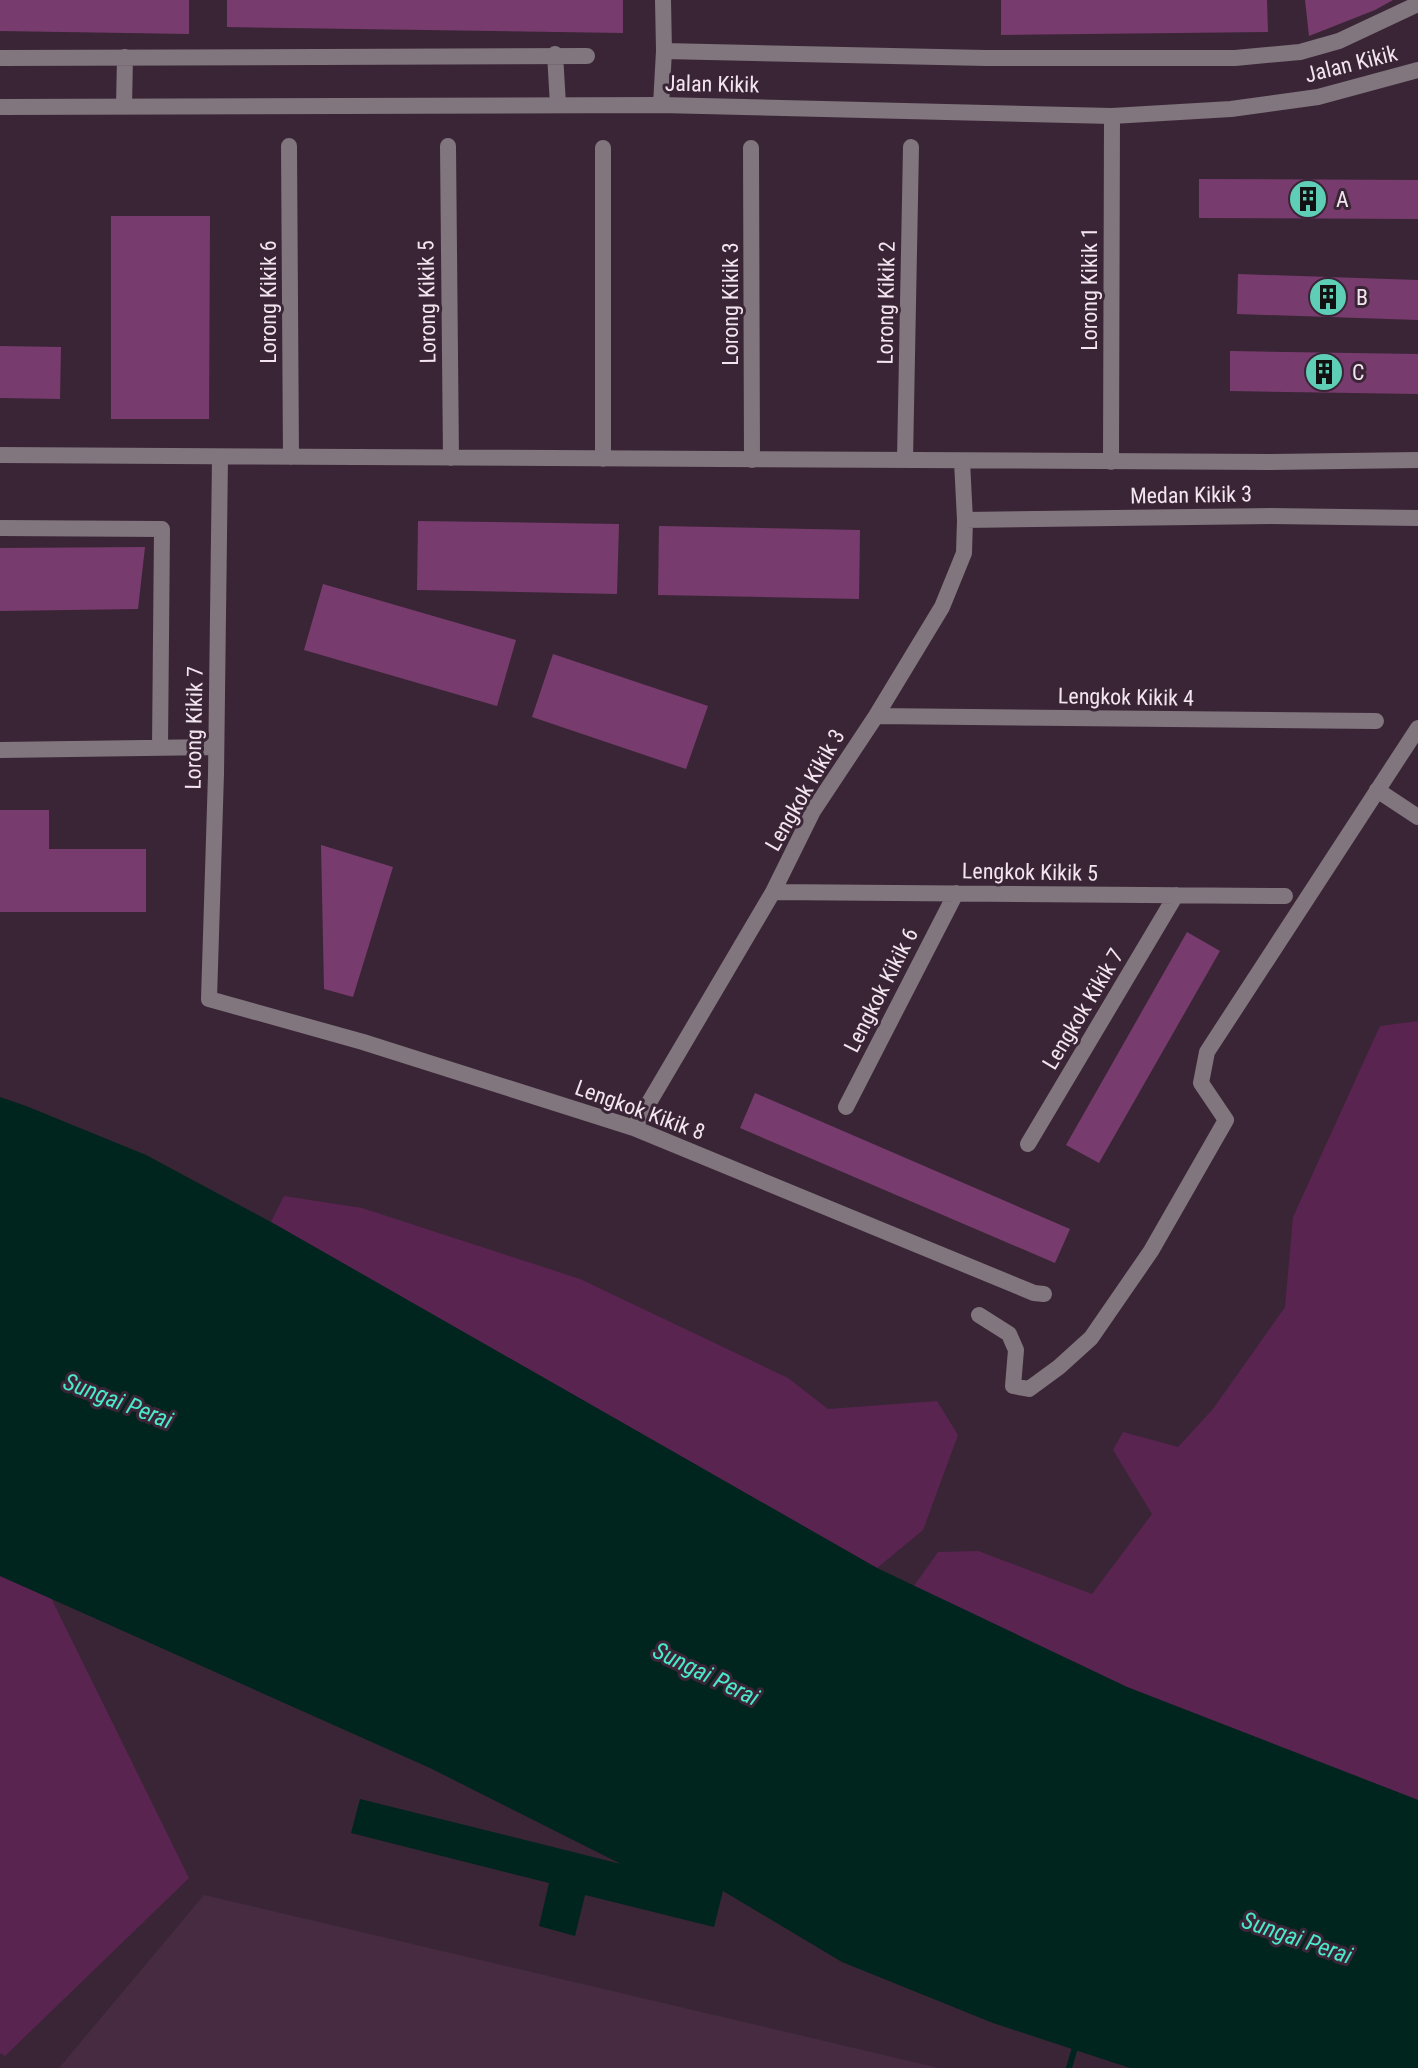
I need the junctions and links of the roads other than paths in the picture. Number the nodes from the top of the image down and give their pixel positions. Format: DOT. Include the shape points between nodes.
graph roads {
  1 [pos="663,0"];
  2 [pos="1418,4"];
  3 [pos="664,51"];
  4 [pos="555,54"];
  5 [pos="587,56"];
  6 [pos="125,57"];
  7 [pos="0,58"];
  8 [pos="1418,70"];
  9 [pos="558,105"];
  10 [pos="661,105"];
  11 [pos="124,106"];
  12 [pos="0,107"];
  13 [pos="1112,116"];
  14 [pos="289,146"];
  15 [pos="448,146"];
  16 [pos="911,147"];
  17 [pos="603,148"];
  18 [pos="751,148"];
  19 [pos="0,455"];
  20 [pos="220,457"];
  21 [pos="291,457"];
  22 [pos="451,458"];
  23 [pos="603,459"];
  24 [pos="752,460"];
  25 [pos="905,460"];
  26 [pos="1418,460"];
  27 [pos="962,461"];
  28 [pos="1111,462"];
  29 [pos="1418,518"];
  30 [pos="965,520"];
  31 [pos="0,528"];
  32 [pos="876,716"];
  33 [pos="1376,721"];
  34 [pos="1418,728"];
  35 [pos="160,747"];
  36 [pos="216,747"];
  37 [pos="0,750"];
  38 [pos="1377,790"];
  39 [pos="1418,817"];
  40 [pos="773,892"];
  41 [pos="956,893"];
  42 [pos="1176,895"];
  43 [pos="1285,896"];
  44 [pos="209,999"];
  45 [pos="846,1107"];
  46 [pos="634,1128"];
  47 [pos="1028,1144"];
  48 [pos="1044,1294"];
  49 [pos="979,1315"];
  1 -- 3 [label="street"];
  2 -- 3 [label="street, Jalan Kikik" via="1339,41 1300,52 1235,58"];
  3 -- 10 [label="street"];
  4 -- 5 [label="street"];
  4 -- 6 [label="street"];
  4 -- 9 [label="street"];
  6 -- 7 [label="street"];
  6 -- 11 [label="street"];
  8 -- 13 [label="street, Jalan Kikik" via="1318,97"];
  9 -- 10 [label="street, Jalan Kikik"];
  9 -- 11 [label="street, Jalan Kikik"];
  10 -- 13 [label="street, Jalan Kikik"];
  11 -- 12 [label="street, Jalan Kikik"];
  13 -- 28 [label="street, Lorong Kikik 1"];
  14 -- 21 [label="street, Lorong Kikik 6"];
  15 -- 22 [label="street, Lorong Kikik 5"];
  16 -- 25 [label="street, Lorong Kikik 2"];
  17 -- 23 [label="street"];
  18 -- 24 [label="street, Lorong Kikik 3"];
  19 -- 20 [label="street"];
  20 -- 21 [label="street"];
  20 -- 36 [label="street, Lorong Kikik 7"];
  21 -- 22 [label="street"];
  22 -- 23 [label="street"];
  23 -- 24 [label="street"];
  24 -- 25 [label="street"];
  25 -- 27 [label="street"];
  26 -- 28 [label="street"];
  27 -- 28 [label="street"];
  27 -- 30 [label="street, Lengkok Kikik 3"];
  29 -- 30 [label="street, Medan Kikik 3"];
  30 -- 32 [label="street, Lengkok Kikik 3" via="964,553 942,607"];
  31 -- 35 [label="street" via="162,529"];
  32 -- 33 [label="street, Lengkok Kikik 4"];
  32 -- 40 [label="street, Lengkok Kikik 3" via="813,811"];
  34 -- 38 [label="street"];
  35 -- 36 [label="street"];
  35 -- 37 [label="street"];
  36 -- 44 [label="street, Lorong Kikik 7"];
  38 -- 39 [label="street"];
  38 -- 49 [label="street" via="1207,1052 1201,1083 1226,1120 1151,1251 1091,1338 1029,1389 1013,1386 1016,1350 1009,1334"];
  40 -- 41 [label="street, Lengkok Kikik 5"];
  40 -- 46 [label="street, Lengkok Kikik 3"];
  41 -- 42 [label="street, Lengkok Kikik 5"];
  41 -- 45 [label="street, Lengkok Kikik 6"];
  42 -- 43 [label="street, Lengkok Kikik 5"];
  42 -- 47 [label="street, Lengkok Kikik 7"];
  44 -- 46 [label="street, Lengkok Kikik 8"];
  46 -- 48 [label="street, Lengkok Kikik 8"];
}
